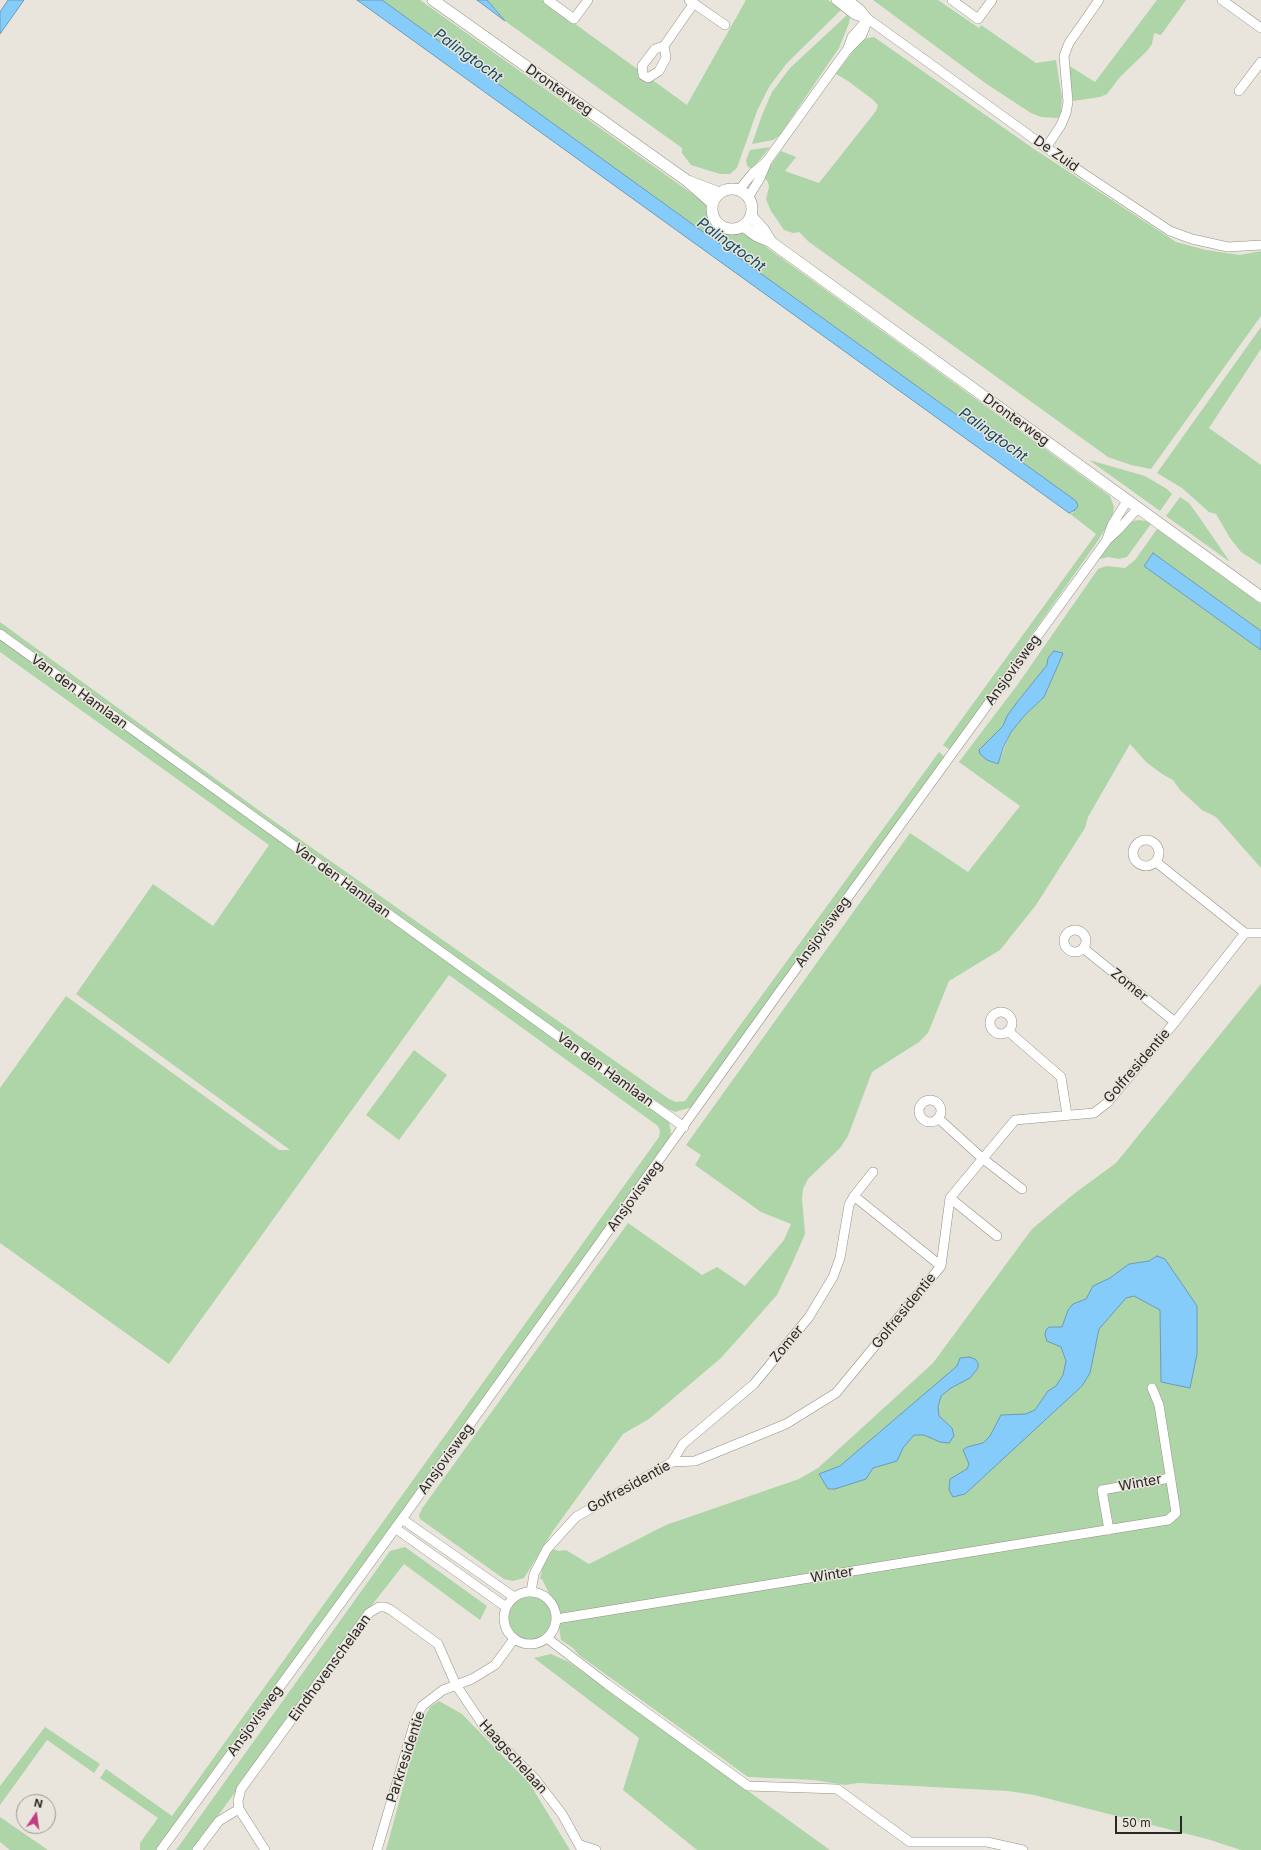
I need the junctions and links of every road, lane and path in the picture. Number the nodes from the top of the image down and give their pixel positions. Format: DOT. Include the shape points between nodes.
graph roads {
  1 [pos="433,0"];
  2 [pos="548,0"];
  3 [pos="588,0"];
  4 [pos="836,0"];
  5 [pos="848,0"];
  6 [pos="952,0"];
  7 [pos="992,0"];
  8 [pos="1099,0"];
  9 [pos="1222,0"];
  10 [pos="691,2"];
  11 [pos="868,19"];
  12 [pos="726,25"];
  13 [pos="1261,28"];
  14 [pos="664,46"];
  15 [pos="1261,62"];
  16 [pos="1239,91"];
  17 [pos="1046,148"];
  18 [pos="766,161"];
  19 [pos="686,180"];
  20 [pos="739,190"];
  21 [pos="719,193"];
  22 [pos="748,198"];
  23 [pos="712,203"];
  24 [pos="751,216"];
  25 [pos="743,226"];
  26 [pos="771,242"];
  27 [pos="1261,245"];
  28 [pos="1128,501"];
  29 [pos="1138,508"];
  30 [pos="1107,540"];
  31 [pos="1261,597"];
  32 [pos="0,634"];
  33 [pos="1156,862"];
  34 [pos="1245,933"];
  35 [pos="1261,933"];
  36 [pos="1083,948"];
  37 [pos="1175,1022"];
  38 [pos="1008,1031"];
  39 [pos="1068,1115"];
  40 [pos="938,1118"];
  41 [pos="684,1127"];
  42 [pos="982,1158"];
  43 [pos="874,1172"];
  44 [pos="1022,1189"];
  45 [pos="854,1196"];
  46 [pos="950,1198"];
  47 [pos="996,1236"];
  48 [pos="941,1266"];
  49 [pos="1152,1388"];
  50 [pos="672,1462"];
  51 [pos="1170,1478"];
  52 [pos="402,1520"];
  53 [pos="395,1528"];
  54 [pos="1109,1530"];
  55 [pos="531,1592"];
  56 [pos="514,1597"];
  57 [pos="506,1607"];
  58 [pos="556,1619"];
  59 [pos="547,1638"];
  60 [pos="514,1639"];
  61 [pos="456,1686"];
  62 [pos="239,1809"];
  63 [pos="986,1846"];
  64 [pos="582,1848"];
  65 [pos="161,1850"];
  66 [pos="197,1850"];
  67 [pos="265,1850"];
  68 [pos="377,1850"];
  69 [pos="596,1850"];
  70 [pos="1023,1850"];
  1 -- 19 [label="main road, Dronterweg"];
  2 -- 3 [label="street" via="574,18"];
  4 -- 11 [label="street" via="855,15"];
  5 -- 11 [label="street"];
  6 -- 7 [label="street" via="978,19"];
  8 -- 17 [label="street" via="1069,43 1064,56 1068,102 1066,113 1061,126"];
  9 -- 13 [label="street"];
  10 -- 12 [label="street"];
  10 -- 14 [label="street"];
  11 -- 17 [label="street, De Zuid"];
  11 -- 18 [label="street" via="852,37 847,50"];
  15 -- 16 [label="street"];
  17 -- 27 [label="street, De Zuid" via="1170,231 1228,247"];
  18 -- 20 [label="street"];
  18 -- 22 [label="street" via="760,178"];
  19 -- 21 [label="main road, Dronterweg"];
  19 -- 23 [label="main road, Dronterweg"];
  20 -- 21 [label="main road" via="728,189"];
  20 -- 22 [label="main road"];
  21 -- 23 [label="main road"];
  22 -- 24 [label="main road" via="752,207"];
  23 -- 25 [label="main road" via="712,215 720,225 731,229"];
  24 -- 25 [label="main road"];
  24 -- 26 [label="main road, Dronterweg"];
  25 -- 26 [label="main road, Dronterweg"];
  26 -- 28 [label="main road, Dronterweg"];
  28 -- 29 [label="main road, Dronterweg"];
  28 -- 30 [label="street, Ansjovisweg" via="1112,525"];
  29 -- 30 [label="street, Ansjovisweg"];
  29 -- 31 [label="main road, Dronterweg"];
  30 -- 41 [label="street, Ansjovisweg"];
  32 -- 41 [label="street, Van den Hamlaan"];
  33 -- 34 [label="street"];
  34 -- 35 [label="street"];
  34 -- 37 [label="street, Golfresidentie"];
  36 -- 37 [label="street, Zomer"];
  37 -- 39 [label="street, Golfresidentie" via="1107,1103 1094,1113"];
  38 -- 39 [label="street" via="1061,1077"];
  39 -- 42 [label="street, Golfresidentie" via="1015,1120"];
  40 -- 42 [label="street"];
  41 -- 52 [label="street, Ansjovisweg"];
  42 -- 44 [label="street"];
  42 -- 46 [label="street, Golfresidentie"];
  43 -- 45 [label="street, Zomer"];
  45 -- 48 [label="street"];
  45 -- 50 [label="street, Zomer" via="849,1206 840,1258 833,1277 809,1317 754,1384 683,1444"];
  46 -- 47 [label="street"];
  46 -- 48 [label="street, Golfresidentie"];
  48 -- 50 [label="street, Golfresidentie" via="836,1393 786,1424 695,1461"];
  49 -- 51 [label="street, Winter" via="1159,1405"];
  50 -- 55 [label="street, Golfresidentie" via="576,1517 547,1549 534,1574"];
  51 -- 54 [label="street, Winter" via="1176,1513 1168,1520"];
  51 -- 54 [label="street, Winter" via="1102,1490"];
  52 -- 53 [label="street, Ansjovisweg"];
  52 -- 56 [label="street"];
  53 -- 57 [label="street"];
  53 -- 65 [label="street, Ansjovisweg"];
  54 -- 58 [label="street, Winter"];
  55 -- 56 [label="street"];
  55 -- 58 [label="street" via="549,1601"];
  56 -- 57 [label="street"];
  57 -- 60 [label="street" via="503,1616 505,1627"];
  58 -- 59 [label="street"];
  59 -- 60 [label="street" via="533,1644 523,1644"];
  59 -- 63 [label="street" via="748,1786 837,1789 910,1842"];
  60 -- 61 [label="street, Parkresidentie" via="495,1665"];
  61 -- 62 [label="street, Eindhovenschelaan" via="438,1644 391,1610 379,1607 369,1613 241,1789"];
  61 -- 64 [label="street, Haagschelaan" via="485,1728 536,1780 562,1814"];
  61 -- 68 [label="street, Parkresidentie" via="444,1690 422,1706 415,1721"];
  62 -- 66 [label="street" via="219,1821"];
  62 -- 67 [label="street"];
  63 -- 70 [label="street"];
  64 -- 69 [label="street"];
}
